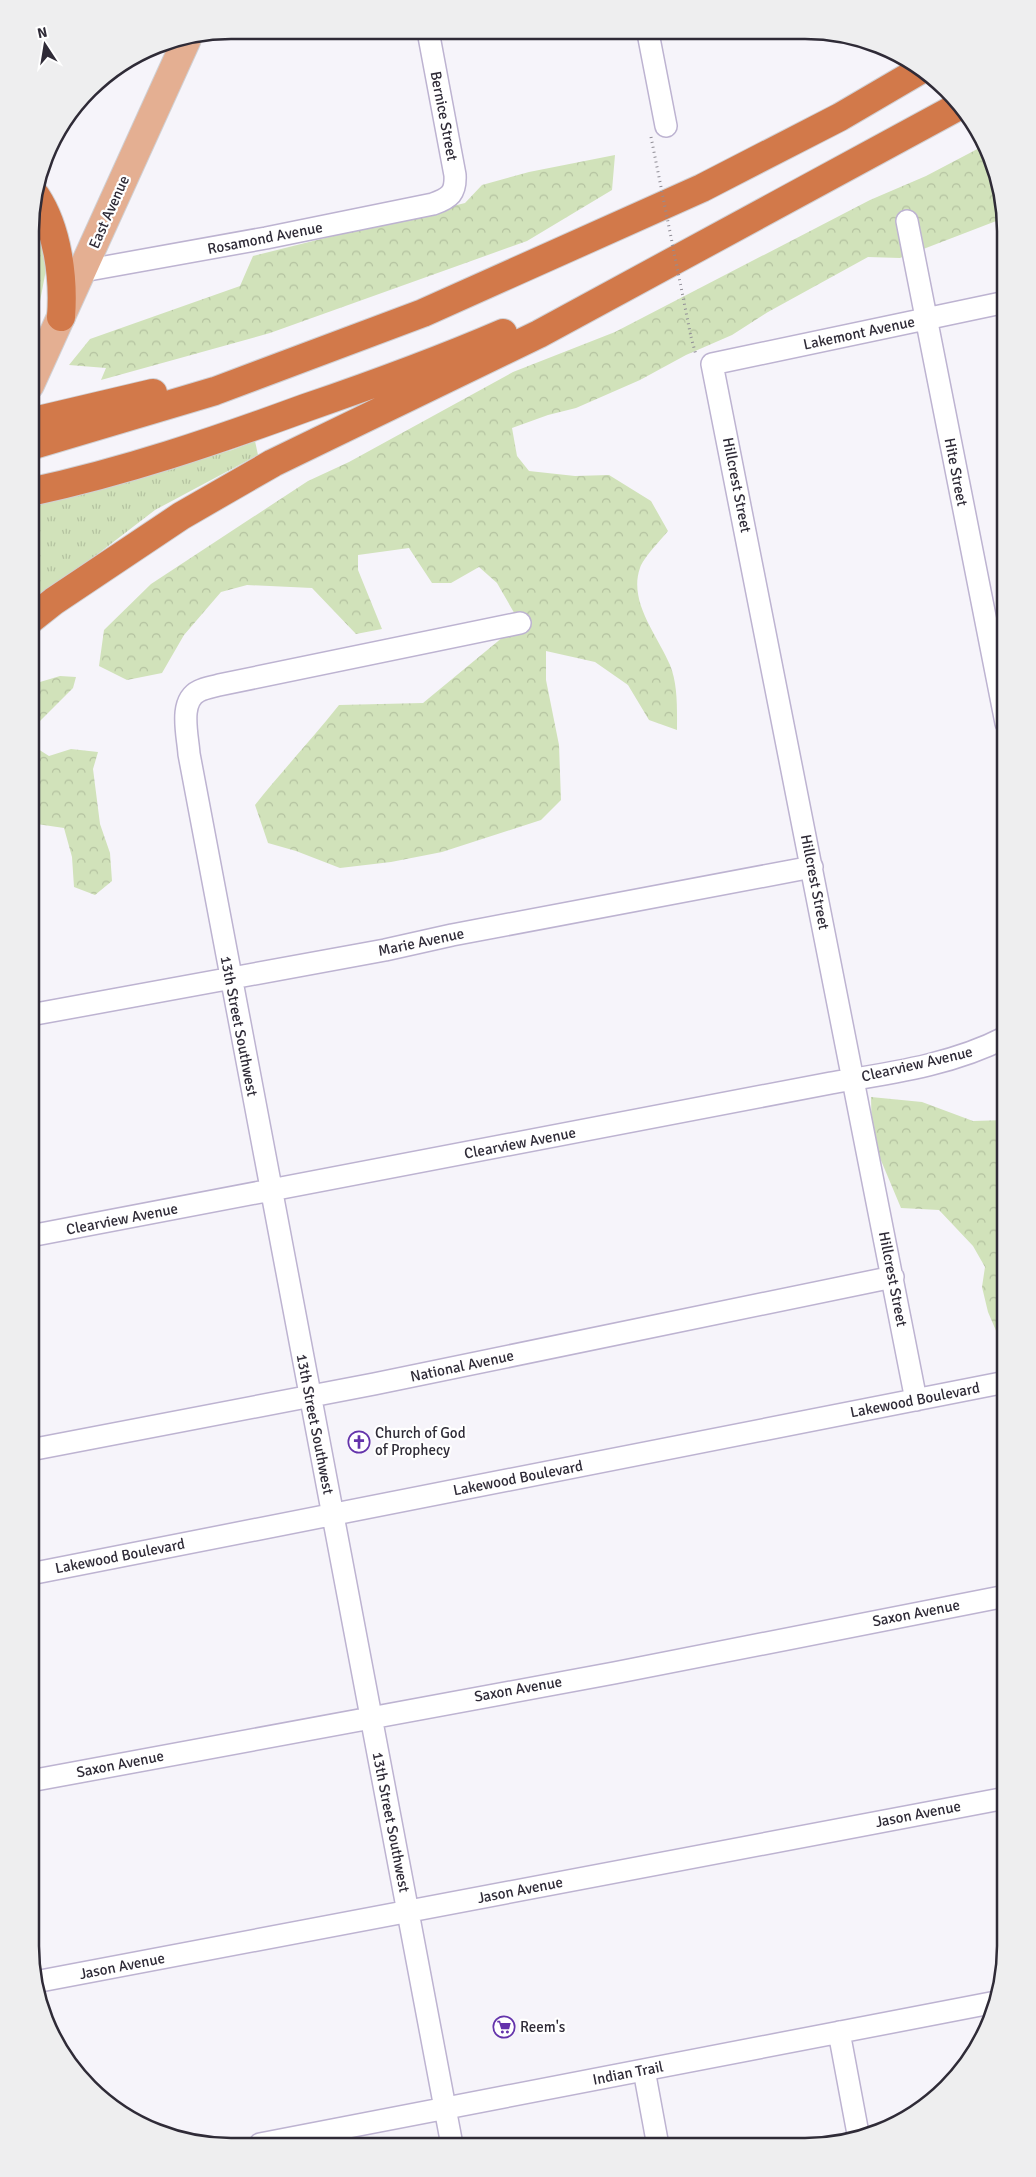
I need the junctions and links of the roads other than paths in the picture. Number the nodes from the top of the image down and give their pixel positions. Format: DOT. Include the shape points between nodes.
graph roads {
  1 [pos="430,39"];
  2 [pos="649,39"];
  3 [pos="185,44"];
  4 [pos="915,73"];
  5 [pos="954,109"];
  6 [pos="659,131"];
  7 [pos="447,199"];
  8 [pos="40,203"];
  9 [pos="765,210"];
  10 [pos="907,221"];
  11 [pos="83,271"];
  12 [pos="997,304"];
  13 [pos="61,317"];
  14 [pos="926,319"];
  15 [pos="331,348"];
  16 [pos="712,364"];
  17 [pos="39,368"];
  18 [pos="39,420"];
  19 [pos="39,443"];
  20 [pos="39,490"];
  21 [pos="39,613"];
  22 [pos="520,623"];
  23 [pos="997,678"];
  24 [pos="812,867"];
  25 [pos="230,978"];
  26 [pos="39,1013"];
  27 [pos="997,1042"];
  28 [pos="853,1079"];
  29 [pos="270,1191"];
  30 [pos="39,1234"];
  31 [pos="893,1277"];
  32 [pos="997,1384"];
  33 [pos="310,1395"];
  34 [pos="916,1400"];
  35 [pos="39,1448"];
  36 [pos="333,1514"];
  37 [pos="39,1572"];
  38 [pos="997,1598"];
  39 [pos="371,1716"];
  40 [pos="39,1779"];
  41 [pos="997,1800"];
  42 [pos="408,1911"];
  43 [pos="41,1981"];
  44 [pos="989,2003"];
  45 [pos="839,2032"];
  46 [pos="644,2070"];
  47 [pos="446,2108"];
  48 [pos="858,2131"];
  49 [pos="291,2138"];
  50 [pos="451,2138"];
  51 [pos="657,2138"];
  1 -- 7 [label="street, Bernice Street" via="455,174 454,190"];
  2 -- 6 [label="street"];
  3 -- 11 [label="main road, East Avenue"];
  4 -- 15 [label="highway" via="840,117 693,192 507,276"];
  5 -- 9 [label="highway"];
  7 -- 11 [label="street, Rosamond Avenue" via="266,238"];
  8 -- 13 [label="highway" via="56,240"];
  9 -- 20 [label="highway" via="572,304 470,347 221,439"];
  9 -- 21 [label="highway" via="539,334 273,463 181,516"];
  10 -- 14 [label="street, Hite Street"];
  11 -- 13 [label="main road, East Avenue"];
  12 -- 14 [label="street, Lakemont Avenue"];
  13 -- 17 [label="main road, East Avenue"];
  14 -- 16 [label="street, Lakemont Avenue"];
  14 -- 23 [label="street, Hite Street"];
  15 -- 18 [label="highway"];
  15 -- 19 [label="highway" via="215,391"];
  16 -- 24 [label="street, Hillcrest Street"];
  22 -- 25 [label="street, 13th Street Southwest" via="218,685 199,691 188,702 189,754"];
  24 -- 25 [label="street, Marie Avenue"];
  24 -- 28 [label="street, Hillcrest Street"];
  25 -- 26 [label="street, Marie Avenue"];
  25 -- 29 [label="street, 13th Street Southwest"];
  27 -- 28 [label="street, Clearview Avenue" via="944,1061"];
  28 -- 29 [label="street, Clearview Avenue"];
  28 -- 31 [label="street, Hillcrest Street"];
  29 -- 30 [label="street, Clearview Avenue"];
  29 -- 33 [label="street, 13th Street Southwest"];
  31 -- 33 [label="street, National Avenue"];
  31 -- 34 [label="street, Hillcrest Street"];
  32 -- 34 [label="street, Lakewood Boulevard"];
  33 -- 35 [label="street, National Avenue"];
  33 -- 36 [label="street, 13th Street Southwest"];
  34 -- 36 [label="street, Lakewood Boulevard"];
  36 -- 37 [label="street, Lakewood Boulevard"];
  36 -- 39 [label="street, 13th Street Southwest"];
  38 -- 39 [label="street, Saxon Avenue" via="614,1673"];
  39 -- 40 [label="street, Saxon Avenue"];
  39 -- 42 [label="street, 13th Street Southwest"];
  41 -- 42 [label="street, Jason Avenue"];
  42 -- 43 [label="street, Jason Avenue"];
  42 -- 47 [label="street, 13th Street Southwest"];
  44 -- 45 [label="street, Indian Trail"];
  45 -- 46 [label="street, Indian Trail"];
  45 -- 48 [label="street"];
  46 -- 47 [label="street, Indian Trail"];
  46 -- 51 [label="street"];
  47 -- 49 [label="street, Indian Trail"];
  47 -- 50 [label="street, 13th Street Southwest"];
}
